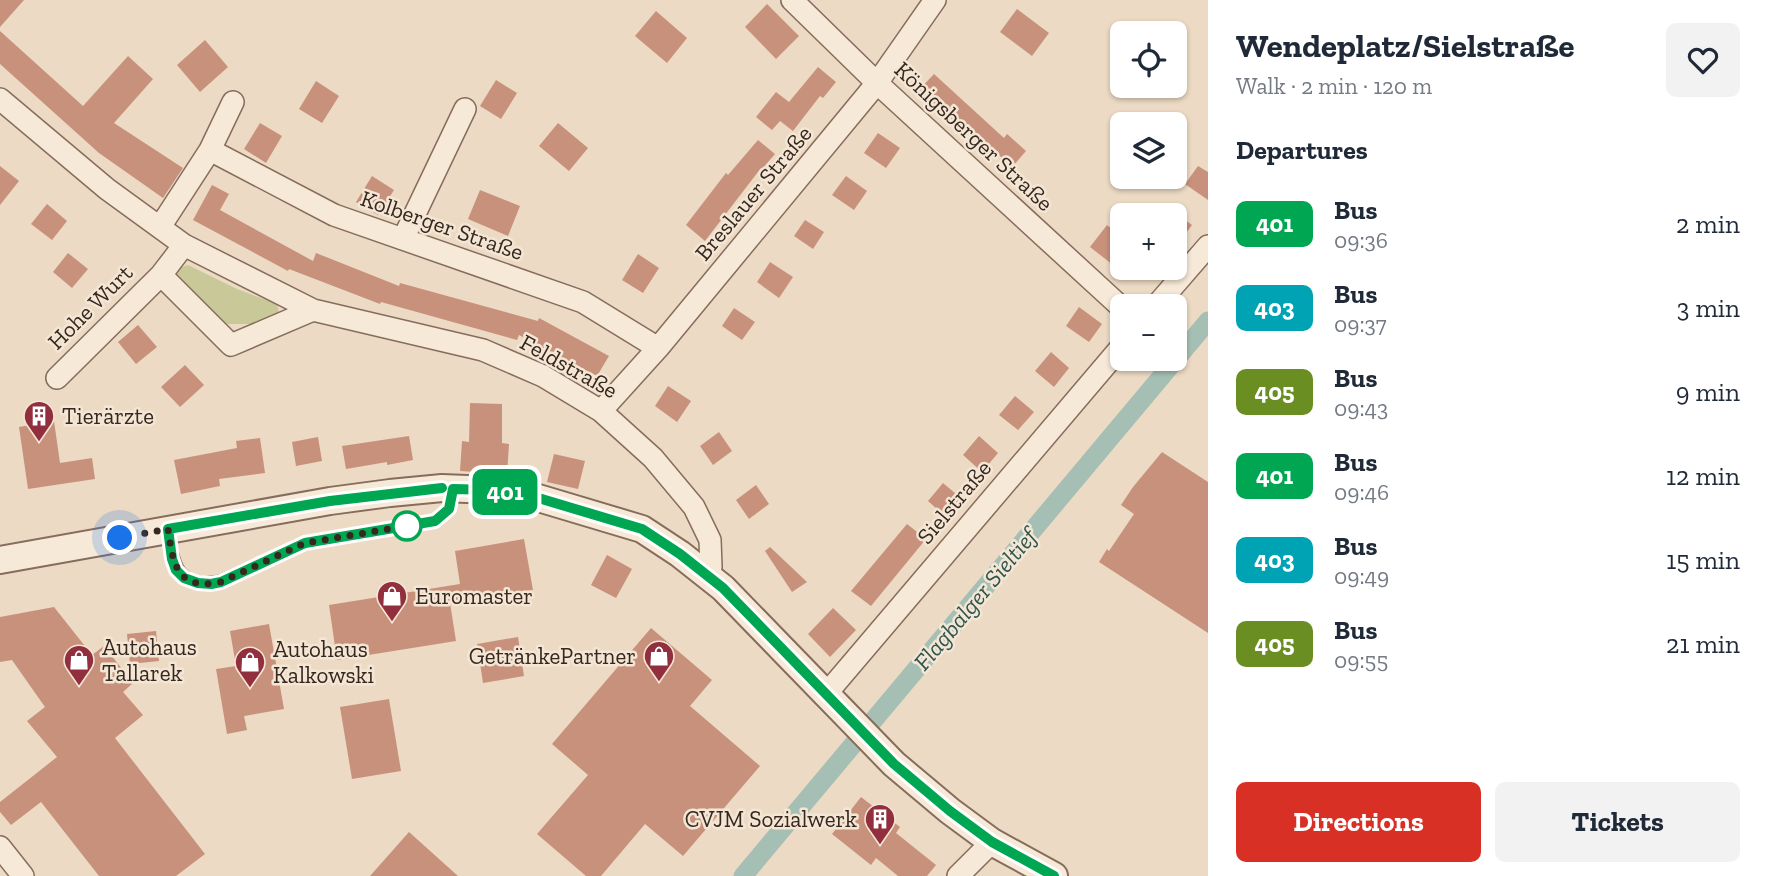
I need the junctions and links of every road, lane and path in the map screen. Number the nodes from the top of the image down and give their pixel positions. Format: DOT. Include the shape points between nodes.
graph roads {
  1 [pos="792,0"];
  2 [pos="935,0"];
  3 [pos="877,83"];
  4 [pos="0,99"];
  5 [pos="233,102"];
  6 [pos="465,109"];
  7 [pos="209,150"];
  8 [pos="160,228"];
  9 [pos="403,239"];
  10 [pos="184,245"];
  11 [pos="1208,246"];
  12 [pos="161,275"];
  13 [pos="1166,294"];
  14 [pos="1110,297"];
  15 [pos="313,310"];
  16 [pos="658,348"];
  17 [pos="1110,361"];
  18 [pos="57,378"];
  19 [pos="601,411"];
  20 [pos="453,489"];
  21 [pos="168,529"];
  22 [pos="0,560"];
  23 [pos="707,575"];
  24 [pos="836,703"];
  25 [pos="992,842"];
  26 [pos="0,848"];
  27 [pos="23,876"];
  28 [pos="958,876"];
  29 [pos="1055,876"];
  1 -- 3 [label="street, Königsberger Straße"];
  2 -- 3 [label="street, Breslauer Straße"];
  3 -- 14 [label="street, Königsberger Straße"];
  3 -- 16 [label="street, Breslauer Straße"];
  4 -- 8 [label="street, Feldstraße"];
  5 -- 7 [label="street"];
  6 -- 9 [label="street"];
  7 -- 8 [label="street"];
  7 -- 9 [label="street, Kolberger Straße" via="334,215"];
  8 -- 10 [label="street, Feldstraße"];
  9 -- 16 [label="street, Kolberger Straße" via="583,302"];
  10 -- 12 [label="street"];
  10 -- 15 [label="street, Feldstraße"];
  11 -- 13 [label="street"];
  12 -- 15 [label="street" via="231,345"];
  12 -- 18 [label="street, Hohe Wurt"];
  15 -- 19 [label="street, Feldstraße" via="483,350 543,376"];
  16 -- 19 [label="street, Breslauer Straße"];
  17 -- 24 [label="street, Sielstraße"];
  19 -- 23 [label="street, Feldstraße" via="653,458 694,507 710,540"];
  20 -- 21 [label="street" via="330,501"];
  20 -- 21 [label="lane" via="449,509 435,521 305,543 211,584 184,578 176,570"];
  20 -- 23 [label="street" via="535,497 642,529"];
  21 -- 22 [label="street"];
  23 -- 24 [label="street"];
  24 -- 25 [label="street" via="880,751"];
  25 -- 28 [label="street"];
  25 -- 29 [label="street"];
  26 -- 27 [label="street"];
}
